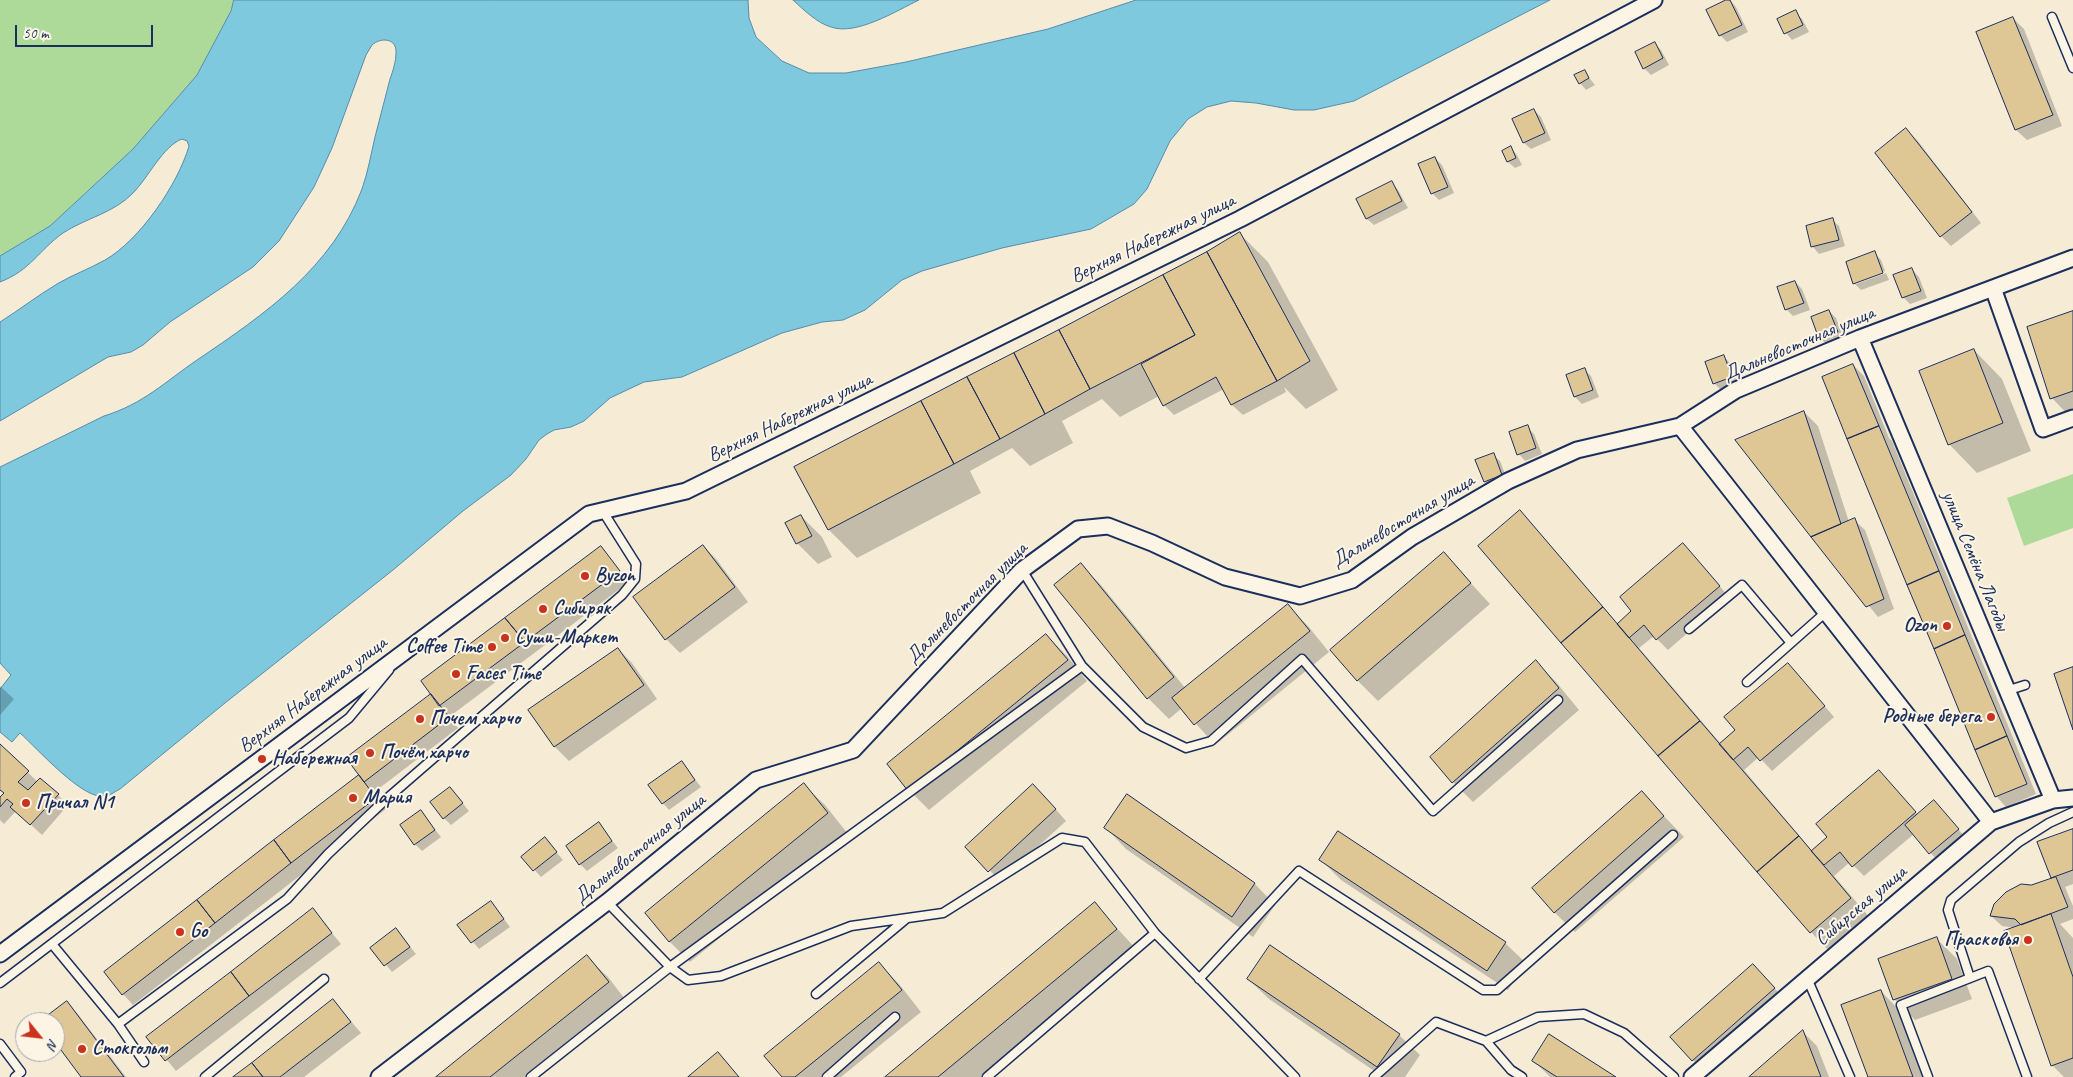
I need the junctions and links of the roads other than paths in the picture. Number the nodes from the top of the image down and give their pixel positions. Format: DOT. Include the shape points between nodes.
graph roads {
  1 [pos="1654,0"];
  2 [pos="2052,17"];
  3 [pos="2073,68"];
  4 [pos="2073,258"];
  5 [pos="1993,288"];
  6 [pos="1860,338"];
  7 [pos="2073,418"];
  8 [pos="1680,426"];
  9 [pos="602,510"];
  10 [pos="1022,570"];
  11 [pos="1826,612"];
  12 [pos="1688,629"];
  13 [pos="1791,643"];
  14 [pos="405,651"];
  15 [pos="1082,666"];
  16 [pos="1747,682"];
  17 [pos="2025,685"];
  18 [pos="2006,691"];
  19 [pos="1558,700"];
  20 [pos="2073,798"];
  21 [pos="2053,800"];
  22 [pos="2073,812"];
  23 [pos="1991,822"];
  24 [pos="1673,835"];
  25 [pos="607,902"];
  26 [pos="908,918"];
  27 [pos="1155,933"];
  28 [pos="52,944"];
  29 [pos="0,954"];
  30 [pos="670,967"];
  31 [pos="1807,978"];
  32 [pos="1970,978"];
  33 [pos="324,979"];
  34 [pos="1199,979"];
  35 [pos="0,983"];
  36 [pos="816,994"];
  37 [pos="895,1017"];
  38 [pos="118,1024"];
  39 [pos="1486,1041"];
  40 [pos="0,1044"];
  41 [pos="144,1062"];
  42 [pos="20,1076"];
  43 [pos="205,1077"];
  44 [pos="379,1077"];
  45 [pos="531,1077"];
  46 [pos="827,1077"];
  47 [pos="987,1077"];
  48 [pos="1295,1077"];
  49 [pos="1374,1077"];
  50 [pos="1522,1077"];
  51 [pos="1674,1077"];
  52 [pos="1692,1077"];
  53 [pos="1850,1077"];
  54 [pos="1928,1077"];
  55 [pos="2027,1077"];
  1 -- 9 [label="street, Верхняя Набережная улица" via="1240,219 686,491"];
  2 -- 3 [label="lane"];
  4 -- 5 [label="street, Дальневосточная улица"];
  5 -- 6 [label="street, Дальневосточная улица"];
  5 -- 7 [label="street" via="2043,429"];
  6 -- 8 [label="street, Дальневосточная улица" via="1736,390"];
  6 -- 18 [label="street, улица Семёна Лагоды"];
  8 -- 10 [label="street, Дальневосточная улица" via="1577,450 1508,481 1412,537 1352,580 1300,596 1225,577 1108,526 1078,529"];
  8 -- 11 [label="street"];
  9 -- 14 [label="street, Верхняя Набережная улица" via="589,514"];
  9 -- 38 [label="lane" via="636,564 635,579 622,594 383,802 286,899"];
  10 -- 15 [label="lane"];
  10 -- 25 [label="street, Дальневосточная улица" via="853,750 756,780"];
  11 -- 13 [label="lane"];
  11 -- 23 [label="street"];
  12 -- 13 [label="lane" via="1742,585"];
  13 -- 16 [label="lane"];
  14 -- 28 [label="lane" via="349,718"];
  14 -- 29 [label="street, Верхняя Набережная улица"];
  15 -- 19 [label="lane" via="1144,727 1186,748 1211,741 1302,659 1433,811"];
  15 -- 30 [label="lane"];
  17 -- 18 [label="lane"];
  18 -- 21 [label="street, улица Семёна Лагоды"];
  20 -- 21 [label="street, Сибирская улица"];
  21 -- 23 [label="street, Сибирская улица"];
  22 -- 32 [label="lane" via="2019,842 1951,900 1948,910"];
  23 -- 31 [label="street, Сибирская улица"];
  24 -- 34 [label="lane" via="1497,990 1483,990 1299,872"];
  25 -- 30 [label="lane"];
  25 -- 44 [label="street, Дальневосточная улица"];
  26 -- 27 [label="lane" via="943,913 1062,838 1084,842"];
  26 -- 30 [label="lane" via="851,926 721,976 688,980"];
  26 -- 36 [label="lane"];
  27 -- 34 [label="lane"];
  27 -- 47 [label="lane"];
  28 -- 35 [label="lane"];
  28 -- 38 [label="lane"];
  30 -- 45 [label="lane"];
  31 -- 52 [label="street, Сибирская улица"];
  31 -- 53 [label="lane"];
  32 -- 54 [label="lane" via="1901,1006"];
  32 -- 55 [label="lane" via="1988,972"];
  33 -- 43 [label="lane"];
  34 -- 48 [label="lane"];
  37 -- 46 [label="lane"];
  38 -- 41 [label="lane"];
  39 -- 49 [label="lane" via="1436,1022"];
  39 -- 50 [label="lane"];
  39 -- 51 [label="lane" via="1538,1017 1584,1014 1624,1033"];
  40 -- 42 [label="lane"];
}
